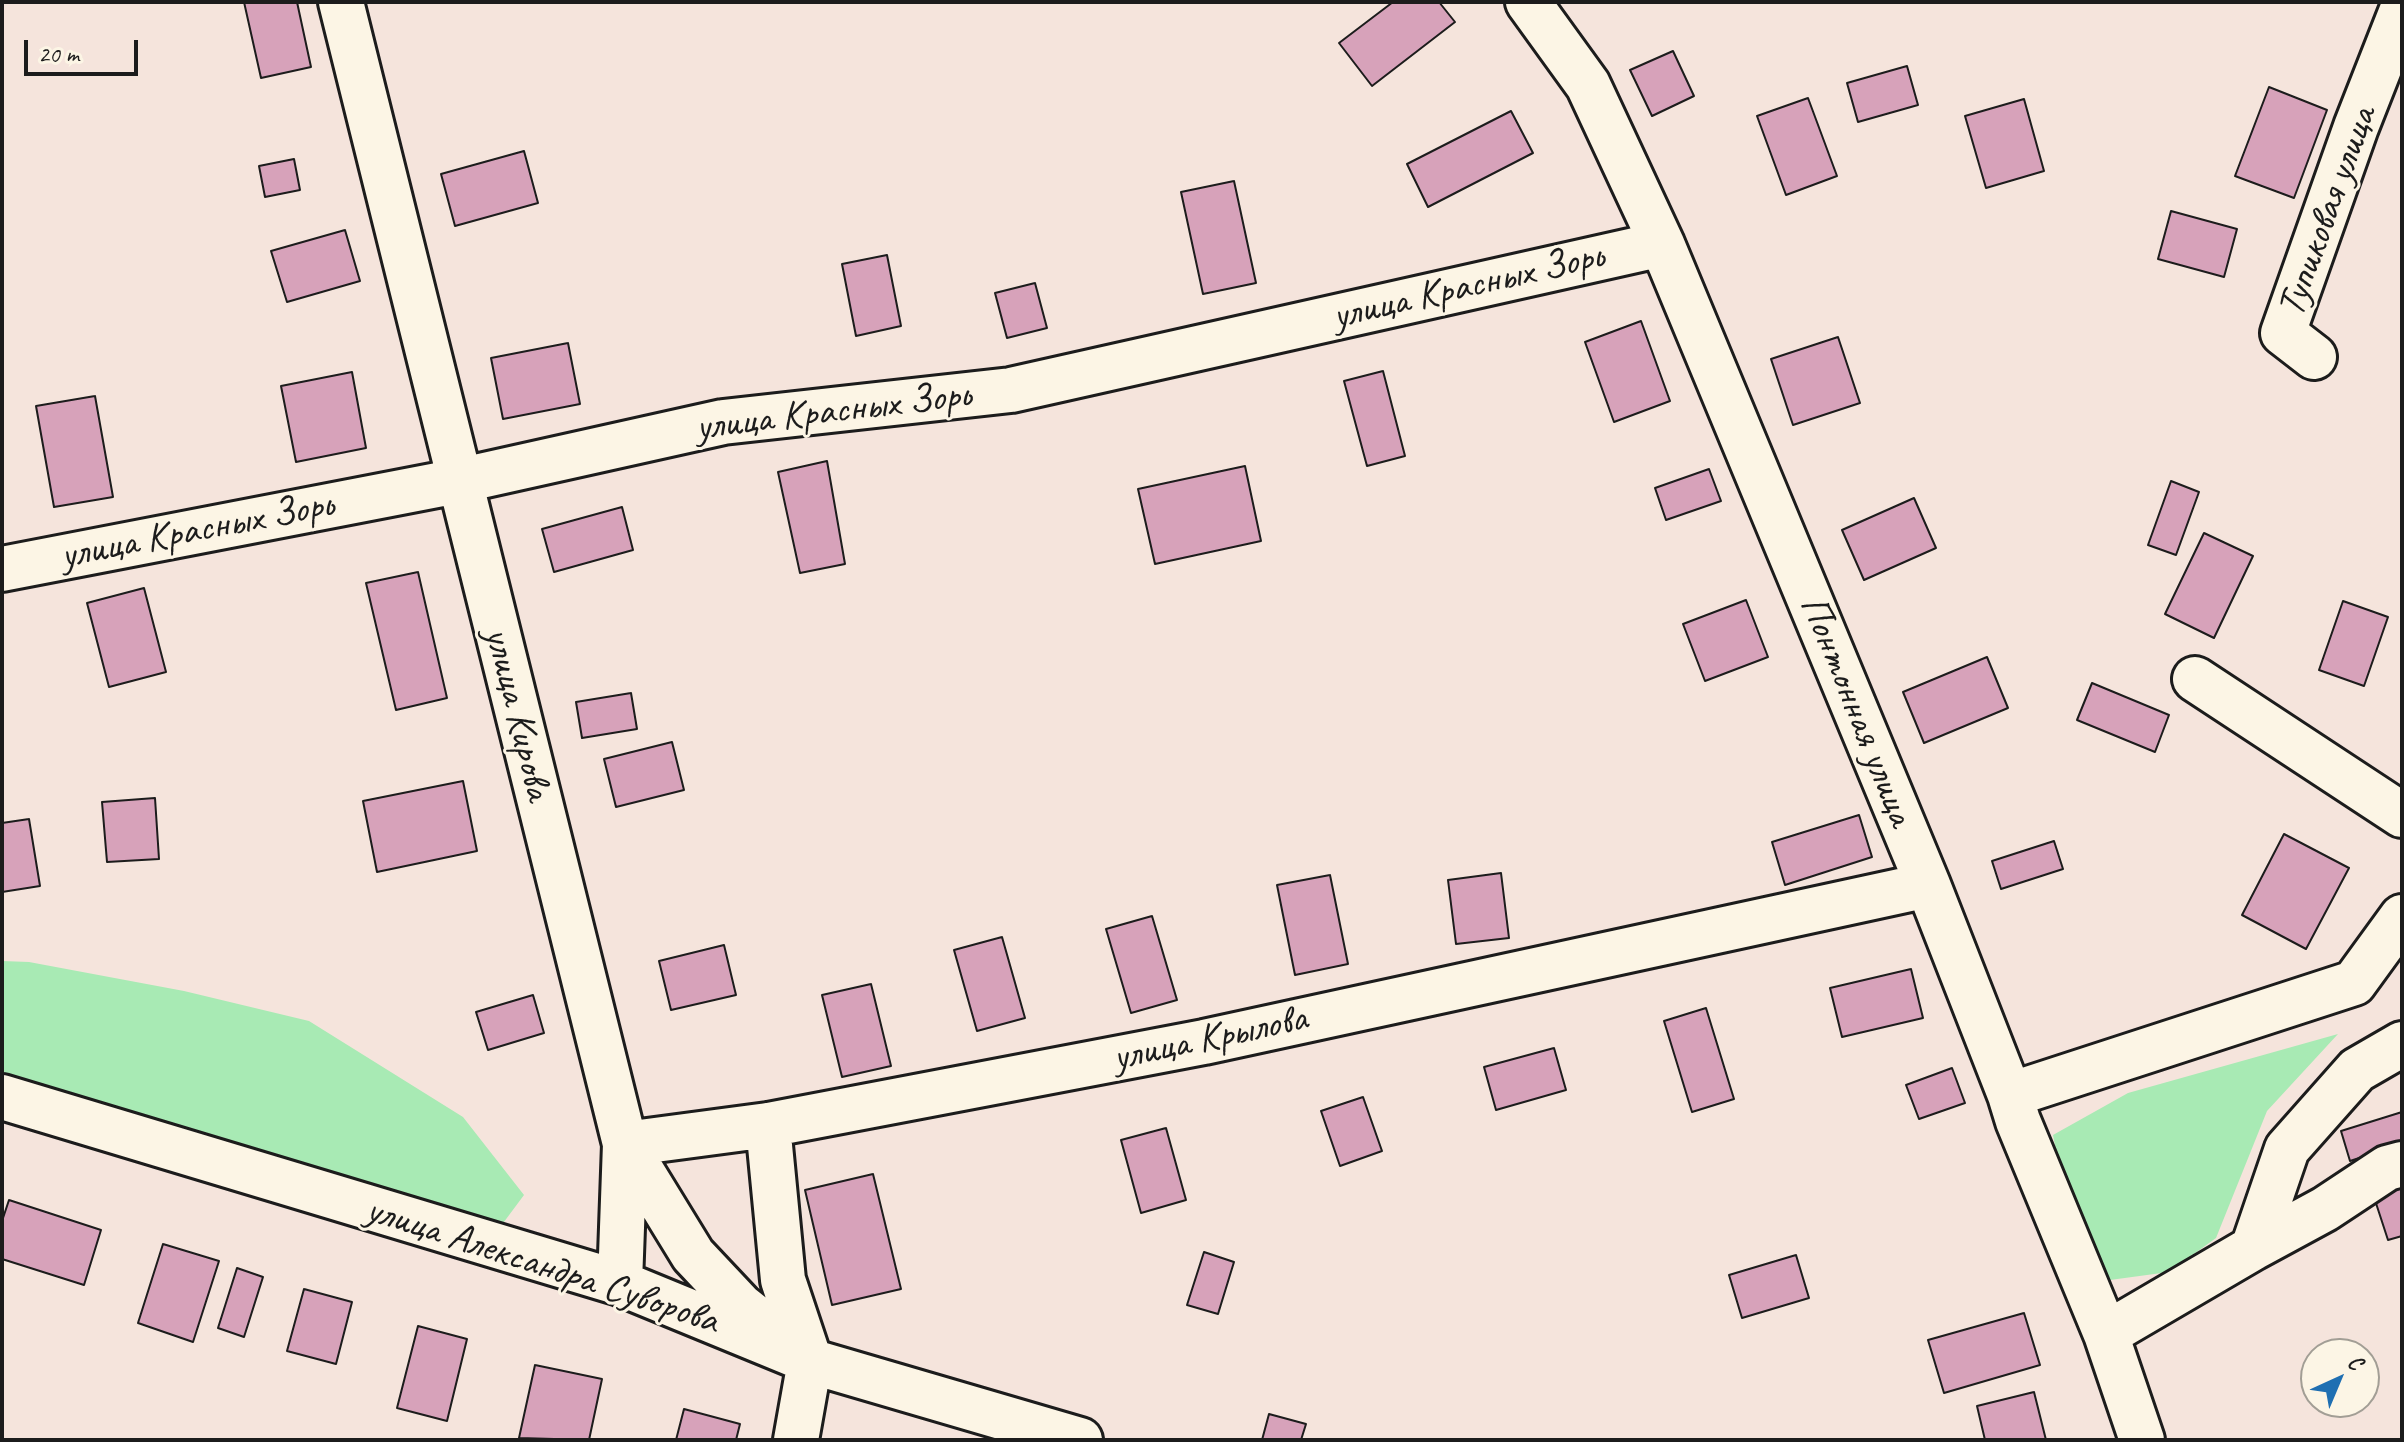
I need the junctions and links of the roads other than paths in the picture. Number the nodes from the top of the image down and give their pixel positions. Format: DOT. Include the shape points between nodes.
graph roads {
  1 [pos="341,2"];
  2 [pos="1528,2"];
  3 [pos="2402,10"];
  4 [pos="1662,244"];
  5 [pos="2314,357"];
  6 [pos="458,481"];
  7 [pos="2,569"];
  8 [pos="2195,679"];
  9 [pos="2402,815"];
  10 [pos="1928,885"];
  11 [pos="2402,917"];
  12 [pos="2402,1044"];
  13 [pos="2010,1095"];
  14 [pos="2,1097"];
  15 [pos="768,1125"];
  16 [pos="625,1144"];
  17 [pos="2402,1164"];
  18 [pos="2253,1248"];
  19 [pos="620,1283"];
  20 [pos="2106,1334"];
  21 [pos="810,1361"];
  22 [pos="796,1440"];
  23 [pos="1080,1440"];
  24 [pos="2142,1440"];
  1 -- 6 [label="street, улица Кирова"];
  2 -- 4 [label="street, Понтонная улица" via="1588,85"];
  3 -- 5 [label="street, Тупиковая улица" via="2283,333"];
  4 -- 6 [label="street, улица Красных Зорь" via="1011,390 723,422"];
  4 -- 10 [label="street, Понтонная улица"];
  6 -- 7 [label="street, улица Красных Зорь"];
  6 -- 16 [label="street, улица Кирова"];
  8 -- 9 [label="street"];
  10 -- 13 [label="street, Понтонная улица"];
  10 -- 15 [label="street, улица Крылова" via="1204,1042"];
  11 -- 13 [label="street" via="2354,983"];
  12 -- 18 [label="street" via="2357,1070 2287,1149"];
  13 -- 20 [label="street, Понтонная улица"];
  14 -- 19 [label="street, улица Александра Суворова"];
  15 -- 16 [label="street, улица Крылова"];
  15 -- 21 [label="street" via="783,1280"];
  16 -- 19 [label="street"];
  16 -- 21 [label="street, улица Кирова" via="693,1255 741,1306"];
  17 -- 18 [label="street"];
  18 -- 20 [label="street"];
  19 -- 21 [label="street, улица Александра Суворова"];
  20 -- 24 [label="street, Понтонная улица"];
  21 -- 22 [label="street"];
  21 -- 23 [label="street, улица Александра Суворова"];
}
